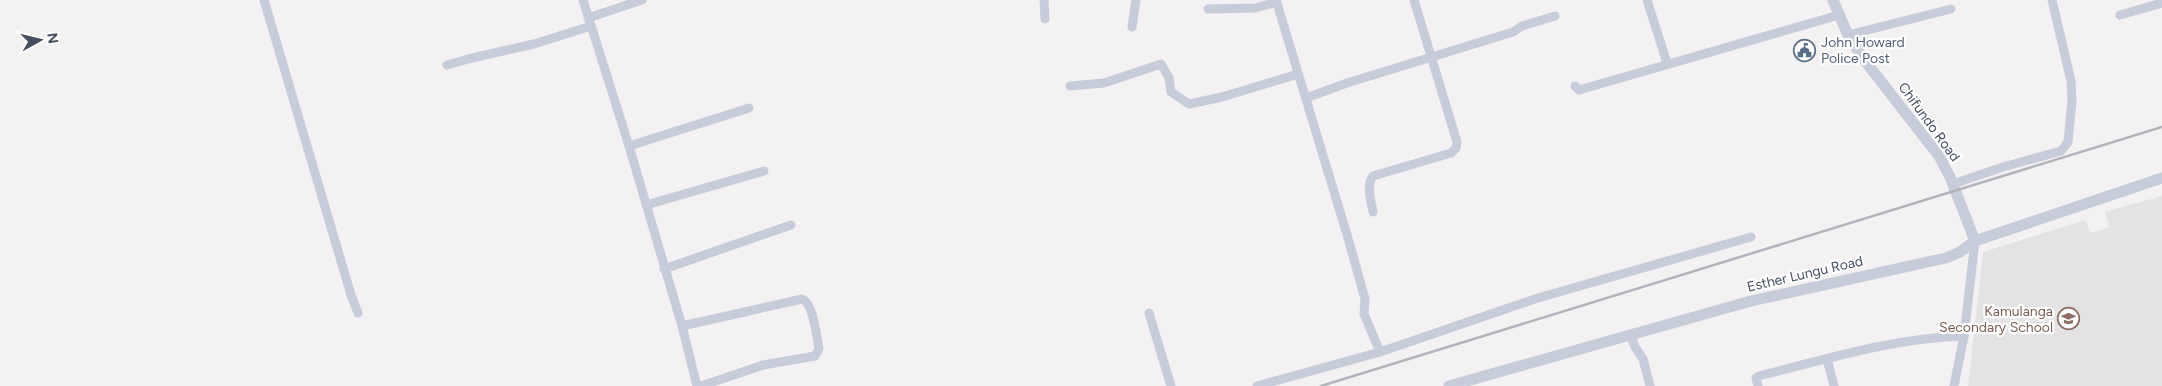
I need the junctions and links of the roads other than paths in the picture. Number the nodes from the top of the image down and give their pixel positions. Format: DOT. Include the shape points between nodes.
graph roads {
  1 [pos="264,0"];
  2 [pos="583,0"];
  3 [pos="642,0"];
  4 [pos="1044,0"];
  5 [pos="1136,0"];
  6 [pos="1414,0"];
  7 [pos="1647,0"];
  8 [pos="1832,0"];
  9 [pos="2052,0"];
  10 [pos="1277,1"];
  11 [pos="2162,3"];
  12 [pos="1951,8"];
  13 [pos="1208,9"];
  14 [pos="1839,15"];
  15 [pos="2120,15"];
  16 [pos="1555,16"];
  17 [pos="1045,18"];
  18 [pos="590,22"];
  19 [pos="1132,27"];
  20 [pos="1848,35"];
  21 [pos="1432,57"];
  22 [pos="1667,64"];
  23 [pos="447,65"];
  24 [pos="1298,74"];
  25 [pos="1070,86"];
  26 [pos="1575,86"];
  27 [pos="1306,98"];
  28 [pos="749,108"];
  29 [pos="629,146"];
  30 [pos="764,171"];
  31 [pos="2162,178"];
  32 [pos="1953,184"];
  33 [pos="646,205"];
  34 [pos="1373,212"];
  35 [pos="791,225"];
  36 [pos="1752,237"];
  37 [pos="1975,241"];
  38 [pos="664,269"];
  39 [pos="358,313"];
  40 [pos="1149,313"];
  41 [pos="682,326"];
  42 [pos="1630,334"];
  43 [pos="1964,336"];
  44 [pos="1380,352"];
  45 [pos="1827,359"];
  46 [pos="697,386"];
  47 [pos="701,386"];
  48 [pos="1171,386"];
  49 [pos="1257,386"];
  50 [pos="1449,386"];
  51 [pos="1650,386"];
  52 [pos="1758,386"];
  53 [pos="1834,386"];
  54 [pos="1954,386"];
  1 -- 39 [label="street"];
  2 -- 18 [label="street"];
  3 -- 18 [label="street"];
  4 -- 17 [label="street"];
  5 -- 19 [label="street"];
  6 -- 21 [label="street"];
  7 -- 22 [label="street"];
  8 -- 14 [label="street, Chifundo Road"];
  9 -- 32 [label="street" via="2071,81 2068,142 2062,151"];
  10 -- 13 [label="street" via="1255,8"];
  10 -- 24 [label="street"];
  11 -- 15 [label="street"];
  12 -- 20 [label="street"];
  14 -- 20 [label="street, Chifundo Road"];
  14 -- 22 [label="street"];
  16 -- 21 [label="street"];
  18 -- 23 [label="street" via="526,46"];
  18 -- 29 [label="street"];
  20 -- 32 [label="street, Chifundo Road" via="1939,156"];
  21 -- 27 [label="street"];
  21 -- 34 [label="street" via="1456,148 1451,153 1373,176 1369,186"];
  22 -- 26 [label="street" via="1579,90"];
  24 -- 25 [label="street" via="1189,104 1171,92 1162,64 1104,83"];
  24 -- 27 [label="street"];
  27 -- 44 [label="street" via="1365,299 1364,314"];
  28 -- 29 [label="street"];
  29 -- 33 [label="street"];
  30 -- 33 [label="street"];
  31 -- 37 [label="street, Esther Lungu Road"];
  32 -- 37 [label="street, Chifundo Road"];
  33 -- 38 [label="street"];
  35 -- 38 [label="street"];
  36 -- 44 [label="street" via="1538,298"];
  37 -- 42 [label="street, Esther Lungu Road" via="1946,258 1751,301"];
  37 -- 43 [label="street"];
  38 -- 41 [label="street"];
  40 -- 48 [label="street"];
  41 -- 46 [label="street"];
  41 -- 47 [label="street" via="802,299 808,302 811,310 819,349 815,356 763,365"];
  42 -- 50 [label="street, Esther Lungu Road"];
  42 -- 51 [label="street" via="1643,359"];
  43 -- 45 [label="street" via="1924,338"];
  43 -- 54 [label="street"];
  44 -- 49 [label="street"];
  45 -- 52 [label="street" via="1760,376 1756,378"];
  45 -- 53 [label="street"];
}
